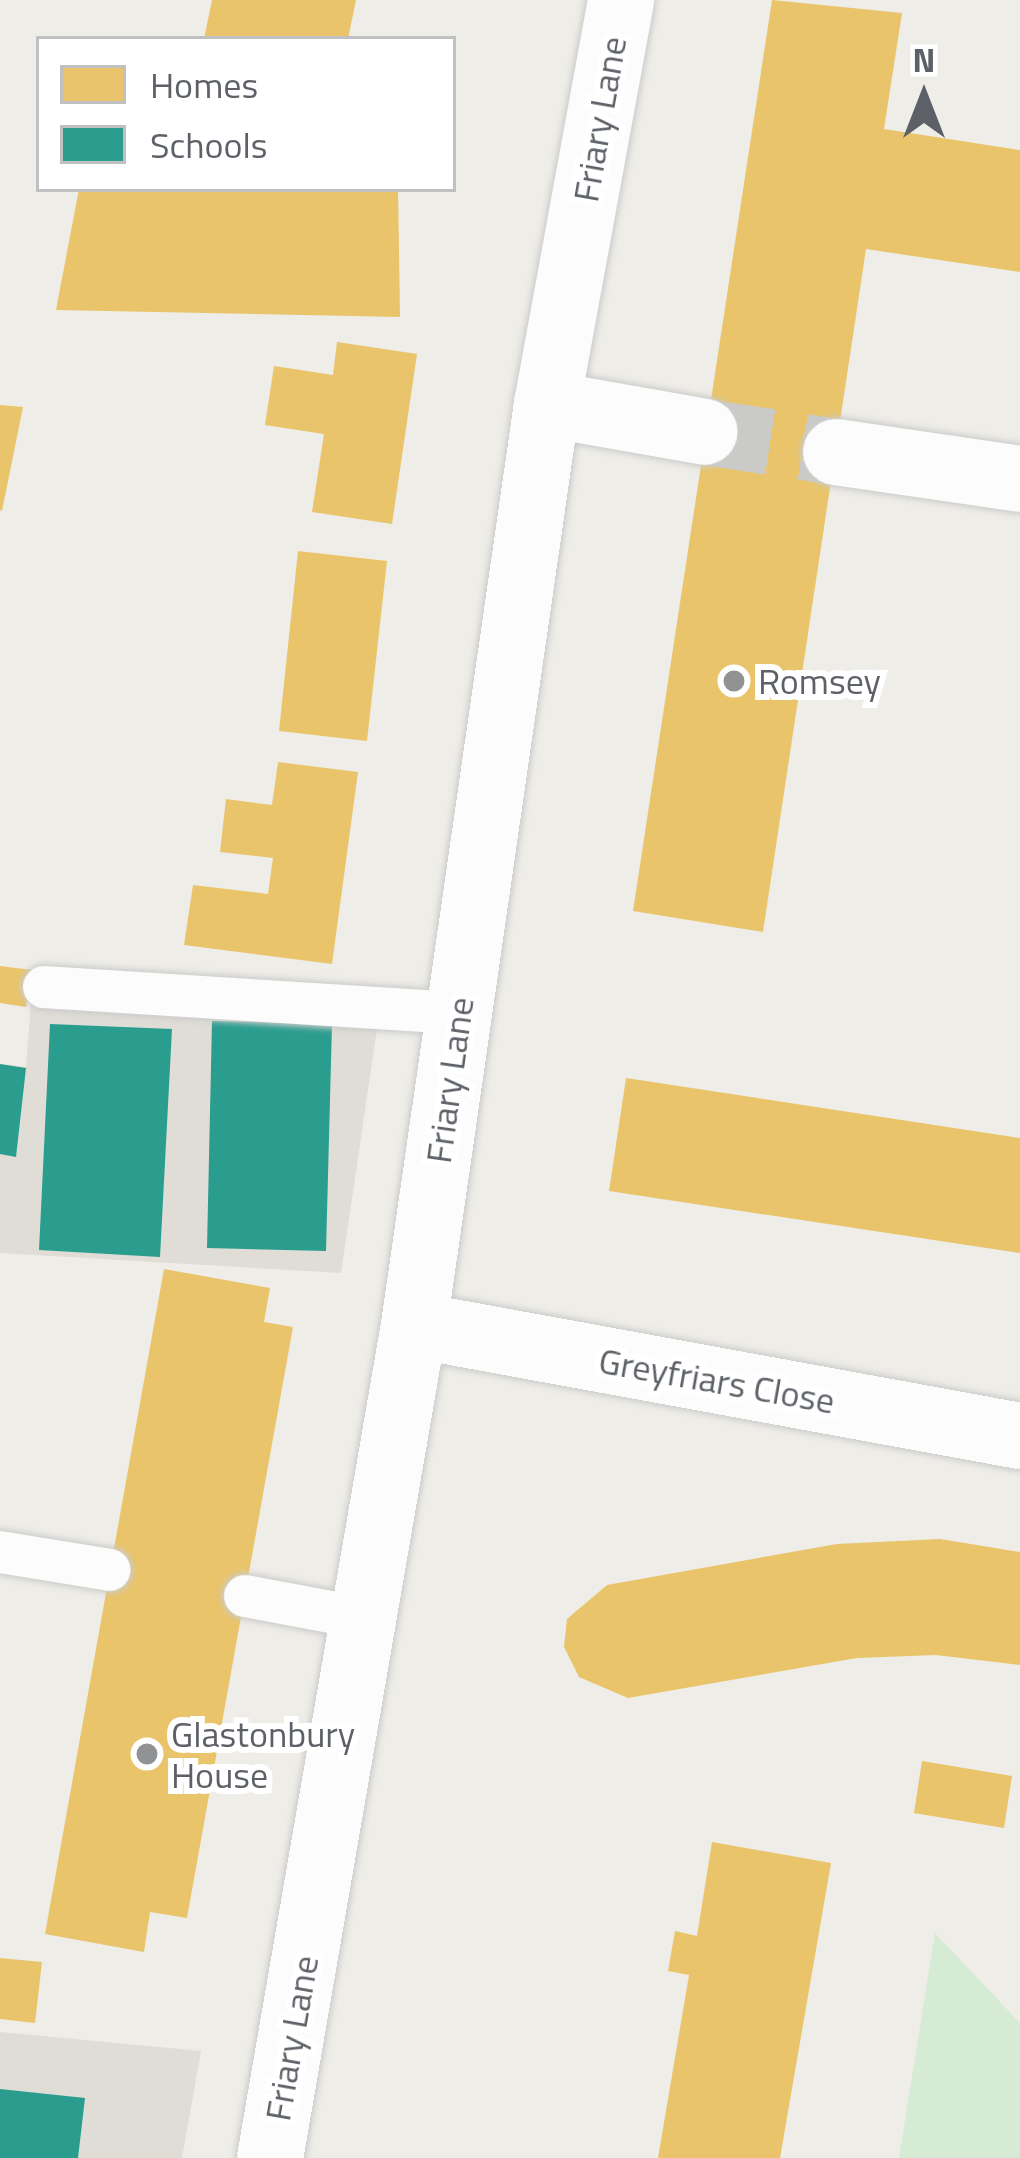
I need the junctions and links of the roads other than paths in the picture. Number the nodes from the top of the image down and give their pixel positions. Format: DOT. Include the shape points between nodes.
graph roads {
  1 [pos="621,0"];
  2 [pos="547,404"];
  3 [pos="705,432"];
  4 [pos="836,452"];
  5 [pos="1020,479"];
  6 [pos="44,987"];
  7 [pos="459,1013"];
  8 [pos="414,1325"];
  9 [pos="1020,1436"];
  10 [pos="0,1552"];
  11 [pos="110,1570"];
  12 [pos="245,1596"];
  13 [pos="362,1618"];
  14 [pos="270,2158"];
  1 -- 2 [label="street, Friary Lane"];
  2 -- 3 [label="street"];
  2 -- 7 [label="street, Friary Lane"];
  4 -- 5 [label="street"];
  6 -- 7 [label="lane"];
  7 -- 8 [label="street, Friary Lane"];
  8 -- 9 [label="street, Greyfriars Close"];
  8 -- 13 [label="street, Friary Lane"];
  10 -- 11 [label="lane"];
  12 -- 13 [label="lane"];
  13 -- 14 [label="street, Friary Lane"];
}
